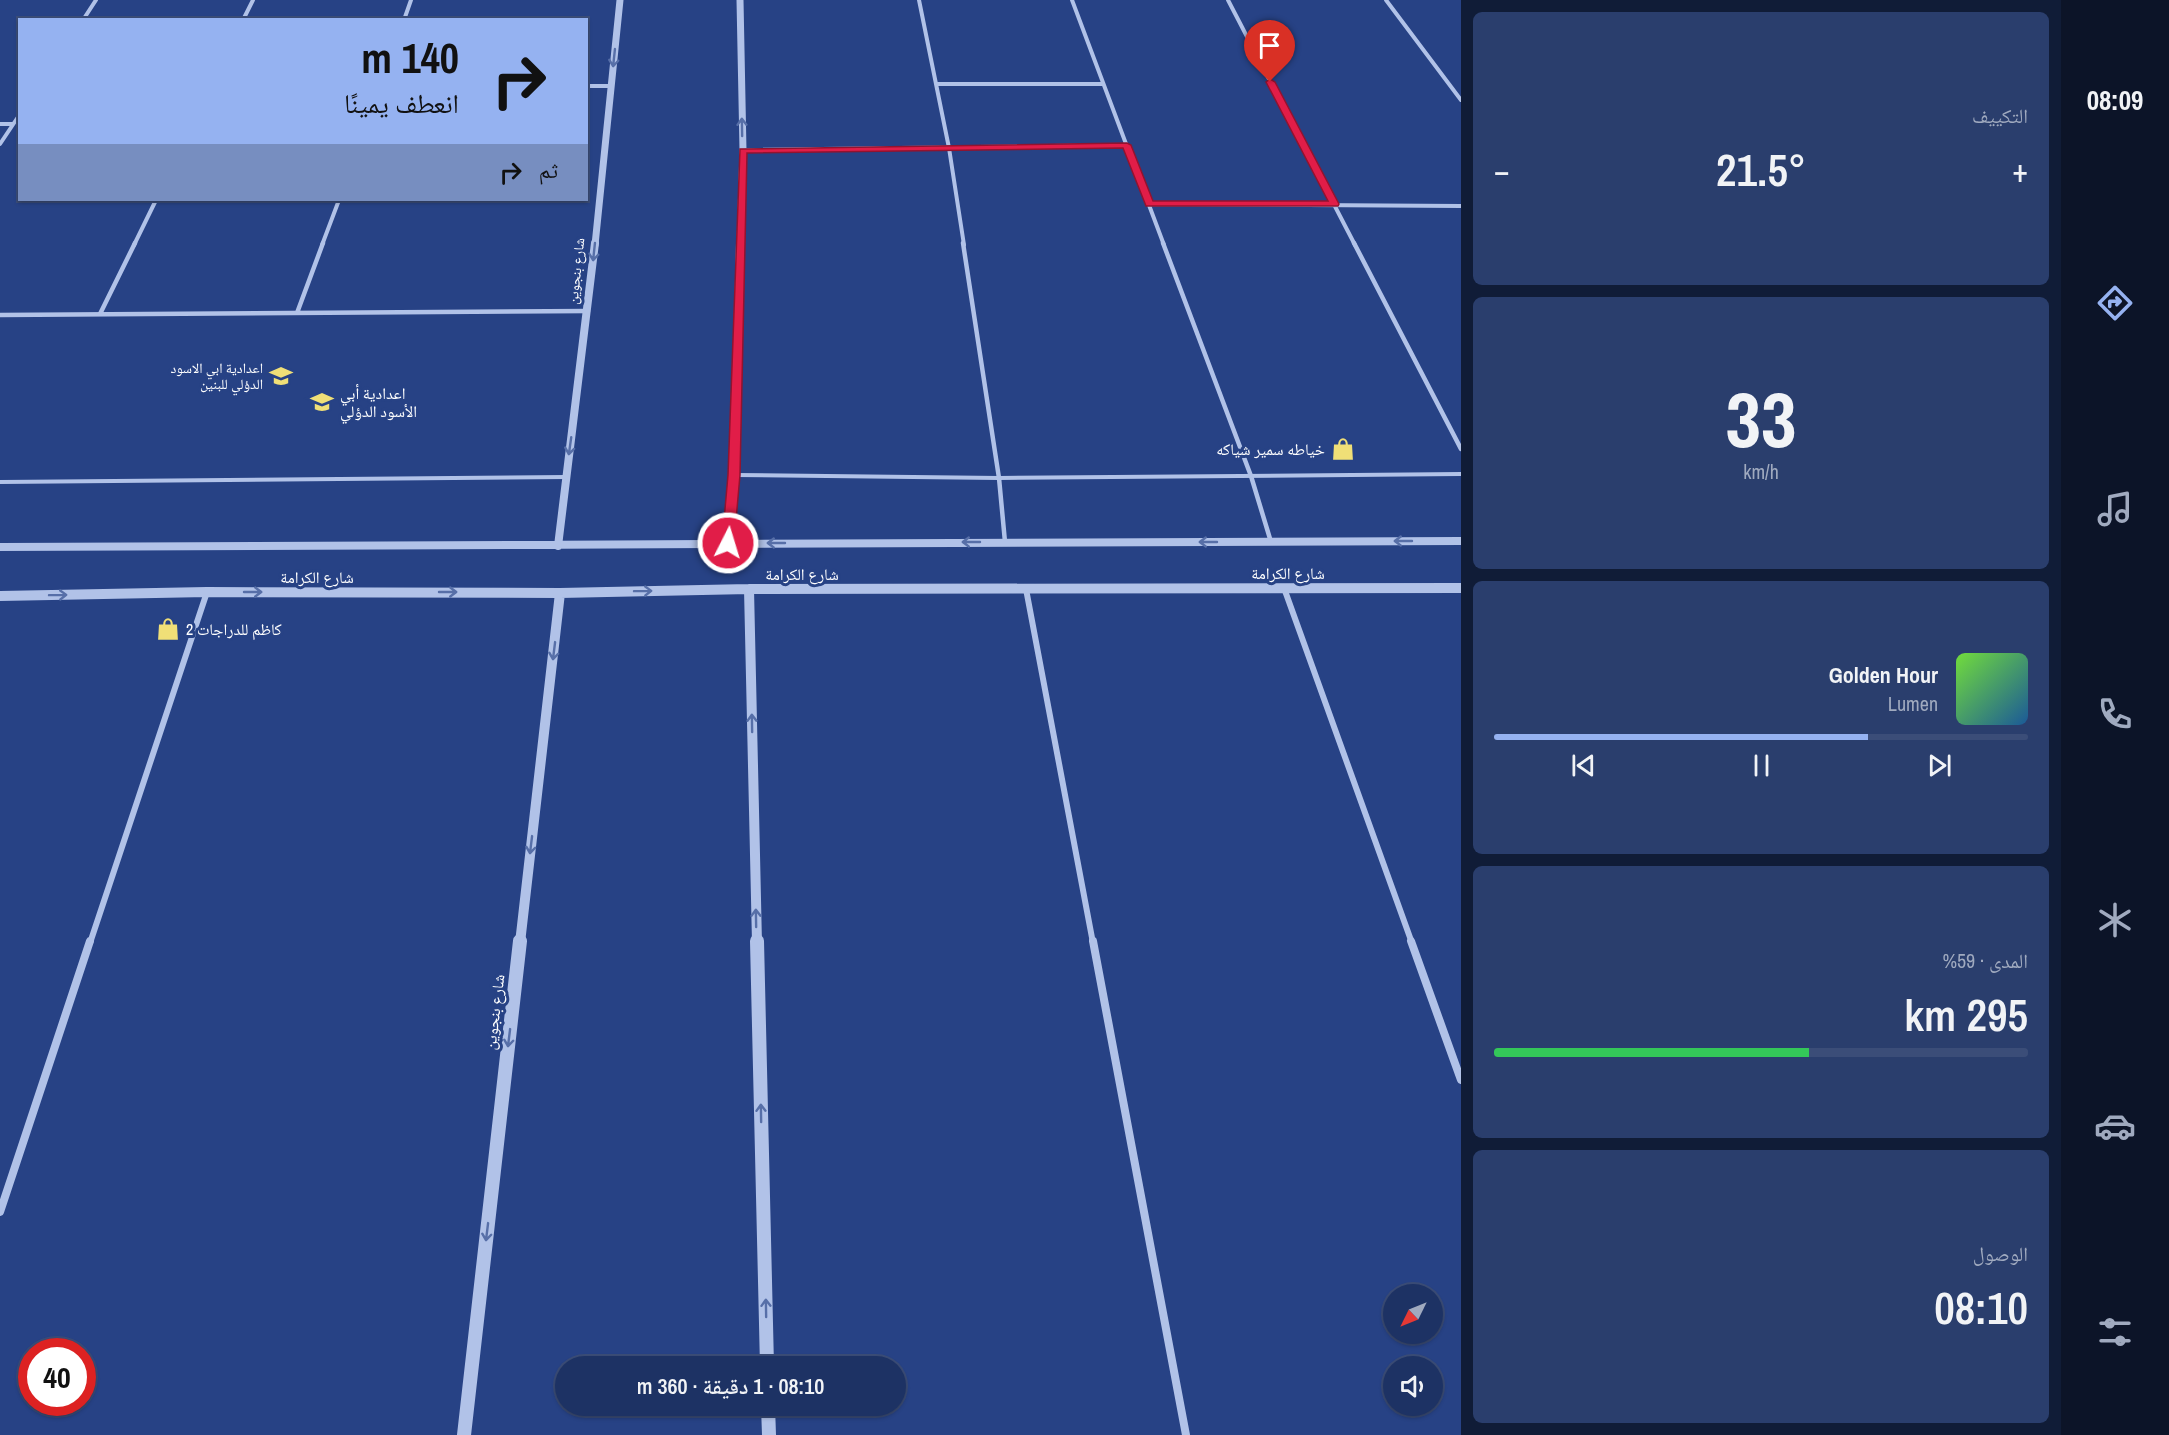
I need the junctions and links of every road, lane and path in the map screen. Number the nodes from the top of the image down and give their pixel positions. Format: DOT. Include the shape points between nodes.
graph roads {
  1 [pos="96,0"];
  2 [pos="253,0"];
  3 [pos="411,0"];
  4 [pos="620,0"];
  5 [pos="740,0"];
  6 [pos="919,0"];
  7 [pos="1072,0"];
  8 [pos="1227,0"];
  9 [pos="1386,0"];
  10 [pos="84,18"];
  11 [pos="244,18"];
  12 [pos="405,18"];
  13 [pos="936,84"];
  14 [pos="1103,84"];
  15 [pos="588,86"];
  16 [pos="611,86"];
  17 [pos="1461,100"];
  18 [pos="18,116"];
  19 [pos="0,124"];
  20 [pos="12,124"];
  21 [pos="0,144"];
  22 [pos="1127,145"];
  23 [pos="949,148"];
  24 [pos="743,150"];
  25 [pos="156,201"];
  26 [pos="339,201"];
  27 [pos="1149,204"];
  28 [pos="1335,204"];
  29 [pos="1461,206"];
  30 [pos="588,311"];
  31 [pos="297,313"];
  32 [pos="100,314"];
  33 [pos="0,315"];
  34 [pos="1461,449"];
  35 [pos="1461,474"];
  36 [pos="734,475"];
  37 [pos="1251,476"];
  38 [pos="566,477"];
  39 [pos="999,478"];
  40 [pos="0,482"];
  41 [pos="1461,541"];
  42 [pos="1005,542"];
  43 [pos="1271,542"];
  44 [pos="728,543"];
  45 [pos="558,546"];
  46 [pos="0,547"];
  47 [pos="1284,588"];
  48 [pos="1461,588"];
  49 [pos="749,589"];
  50 [pos="1026,589"];
  51 [pos="207,592"];
  52 [pos="560,593"];
  53 [pos="0,596"];
  54 [pos="1461,1080"];
  55 [pos="0,1212"];
  56 [pos="767,1356"];
  57 [pos="768,1416"];
  58 [pos="464,1435"];
  59 [pos="769,1435"];
  60 [pos="1186,1435"];
  1 -- 10 [label="street"];
  2 -- 11 [label="street"];
  3 -- 12 [label="street"];
  4 -- 16 [label="street, شارع بنجوين, one-way"];
  24 -- 5 [label="street, one-way"];
  6 -- 13 [label="street"];
  7 -- 14 [label="street"];
  8 -- 28 [label="street"];
  9 -- 17 [label="street"];
  13 -- 14 [label="street"];
  13 -- 23 [label="street"];
  14 -- 22 [label="street"];
  15 -- 16 [label="street"];
  16 -- 30 [label="street, شارع بنجوين, one-way"];
  18 -- 20 [label="street"];
  19 -- 20 [label="street"];
  20 -- 21 [label="street"];
  22 -- 23 [label="street"];
  22 -- 27 [label="street"];
  23 -- 24 [label="street"];
  23 -- 39 [label="street"];
  24 -- 36 [label="street"];
  25 -- 32 [label="street"];
  26 -- 31 [label="street"];
  27 -- 28 [label="street"];
  27 -- 37 [label="street"];
  28 -- 29 [label="street"];
  28 -- 34 [label="street"];
  30 -- 31 [label="street"];
  30 -- 38 [label="street, شارع بنجوين, one-way"];
  31 -- 32 [label="street"];
  32 -- 33 [label="street"];
  35 -- 37 [label="lane"];
  36 -- 39 [label="lane"];
  36 -- 44 [label="street"];
  37 -- 39 [label="lane"];
  37 -- 43 [label="street"];
  38 -- 40 [label="lane"];
  38 -- 45 [label="street, شارع بنجوين"];
  39 -- 42 [label="street"];
  41 -- 43 [label="street, شارع الكرامة, one-way"];
  43 -- 42 [label="street, شارع الكرامة, one-way"];
  42 -- 44 [label="street, شارع الكرامة, one-way"];
  44 -- 45 [label="street, شارع الكرامة"];
  45 -- 46 [label="street, شارع الكرامة"];
  47 -- 48 [label="street, شارع الكرامة"];
  47 -- 50 [label="street, شارع الكرامة"];
  47 -- 54 [label="street"];
  49 -- 50 [label="street, شارع الكرامة"];
  52 -- 49 [label="street, شارع الكرامة, one-way"];
  56 -- 49 [label="street, one-way"];
  50 -- 60 [label="street"];
  51 -- 52 [label="street, شارع الكرامة, one-way"];
  53 -- 51 [label="street, شارع الكرامة, one-way"];
  51 -- 55 [label="street"];
  52 -- 58 [label="street, شارع بنجوين, one-way"];
  57 -- 59 [label="street"];
}
